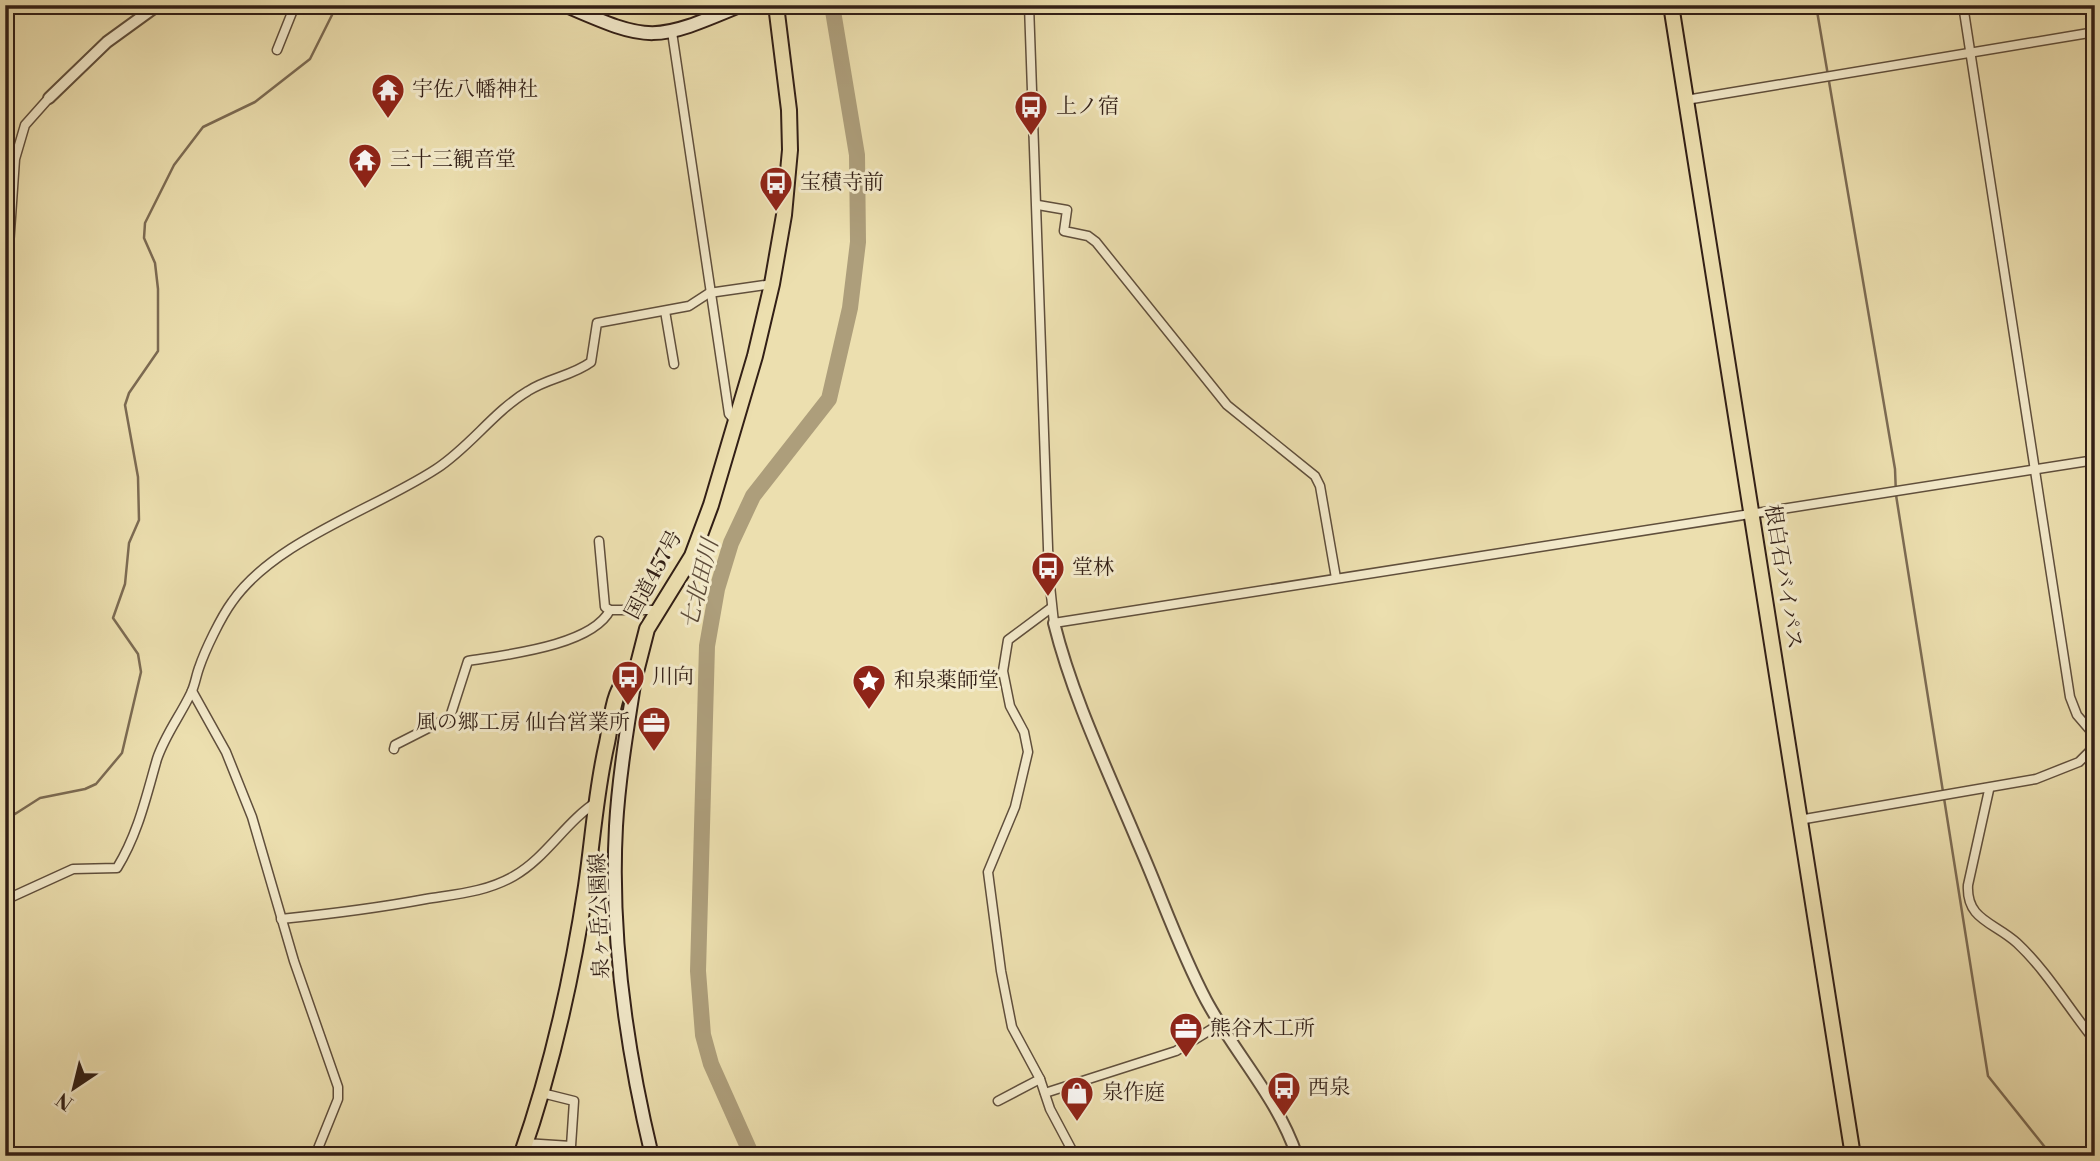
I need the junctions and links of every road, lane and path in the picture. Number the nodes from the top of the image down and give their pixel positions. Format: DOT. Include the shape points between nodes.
graph roads {
  1 [pos="158,5"];
  2 [pos="295,5"];
  3 [pos="564,5"];
  4 [pos="741,5"];
  5 [pos="776,5"];
  6 [pos="1029,5"];
  7 [pos="1671,5"];
  8 [pos="1963,5"];
  9 [pos="672,32"];
  10 [pos="2095,32"];
  11 [pos="277,50"];
  12 [pos="1971,51"];
  13 [pos="49,98"];
  14 [pos="1686,100"];
  15 [pos="1038,205"];
  16 [pos="772,284"];
  17 [pos="709,293"];
  18 [pos="5,303"];
  19 [pos="665,311"];
  20 [pos="674,364"];
  21 [pos="735,421"];
  22 [pos="2095,460"];
  23 [pos="2037,469"];
  24 [pos="1752,513"];
  25 [pos="599,541"];
  26 [pos="1336,578"];
  27 [pos="1051,608"];
  28 [pos="610,610"];
  29 [pos="657,610"];
  30 [pos="1054,623"];
  31 [pos="636,672"];
  32 [pos="192,691"];
  33 [pos="2095,736"];
  34 [pos="2095,746"];
  35 [pos="394,749"];
  36 [pos="1989,790"];
  37 [pos="598,801"];
  38 [pos="1799,820"];
  39 [pos="5,900"];
  40 [pos="282,919"];
  41 [pos="1220,1024"];
  42 [pos="2095,1041"];
  43 [pos="1040,1079"];
  44 [pos="542,1093"];
  45 [pos="1045,1093"];
  46 [pos="998,1101"];
  47 [pos="523,1149"];
  48 [pos="314,1156"];
  49 [pos="652,1156"];
  50 [pos="1075,1156"];
  51 [pos="1297,1156"];
  52 [pos="1853,1156"];
  1 -- 13 [label="street" via="107,43"];
  2 -- 11 [label="street"];
  3 -- 9 [label="main road" via="633,33"];
  4 -- 9 [label="main road"];
  5 -- 16 [label="highway, 国道457号" via="790,150"];
  6 -- 15 [label="street"];
  7 -- 14 [label="highway, 根白石バイパス"];
  8 -- 12 [label="street"];
  9 -- 17 [label="street"];
  10 -- 12 [label="street"];
  12 -- 14 [label="street"];
  12 -- 23 [label="street"];
  13 -- 18 [label="street" via="25,125 15,159"];
  14 -- 24 [label="highway, 根白石バイパス"];
  15 -- 26 [label="street" via="1067,210 1064,231 1096,242 1227,405 1315,476"];
  15 -- 27 [label="street"];
  16 -- 17 [label="street"];
  16 -- 21 [label="highway, 国道457号"];
  17 -- 19 [label="street" via="690,306"];
  17 -- 21 [label="street" via="729,414"];
  19 -- 20 [label="street"];
  19 -- 32 [label="street" via="597,323 591,362 528,390 435,470 340,519 276,560 236,595"];
  21 -- 29 [label="highway, 国道457号" via="692,556"];
  22 -- 23 [label="street"];
  23 -- 24 [label="street"];
  23 -- 33 [label="street" via="2070,697 2077,715"];
  24 -- 26 [label="street"];
  24 -- 38 [label="highway, 根白石バイパス"];
  25 -- 28 [label="street" via="605,607"];
  26 -- 30 [label="street"];
  27 -- 30 [label="street"];
  27 -- 43 [label="street" via="1008,640 1003,671 1010,706 1024,732 1028,752 1015,807 988,873 1012,1027"];
  28 -- 29 [label="street"];
  28 -- 35 [label="street" via="601,624 566,640 468,661 450,717"];
  29 -- 31 [label="highway, 国道457号"];
  30 -- 41 [label="street" via="1095,741 1184,953"];
  31 -- 37 [label="highway, 国道457号" via="622,682 617,696"];
  31 -- 49 [label="main road, 泉ヶ岳公園線" via="616,827 617,926 631,1060"];
  32 -- 39 [label="street" via="168,735 145,809 117,868 73,869"];
  32 -- 40 [label="street" via="241,786"];
  34 -- 36 [label="street" via="2079,762"];
  36 -- 38 [label="street"];
  36 -- 42 [label="street" via="1967,901 1972,910 2029,955"];
  37 -- 40 [label="street" via="581,811 536,860 489,888"];
  37 -- 44 [label="highway, 国道457号" via="566,1001"];
  38 -- 52 [label="highway, 根白石バイパス"];
  40 -- 48 [label="street" via="338,1087 338,1099"];
  41 -- 45 [label="street" via="1176,1051"];
  41 -- 51 [label="street" via="1275,1104"];
  43 -- 45 [label="street"];
  43 -- 46 [label="street"];
  44 -- 47 [label="highway, 国道457号"];
  44 -- 47 [label="street" via="574,1101 571,1146"];
  45 -- 50 [label="street"];
}
